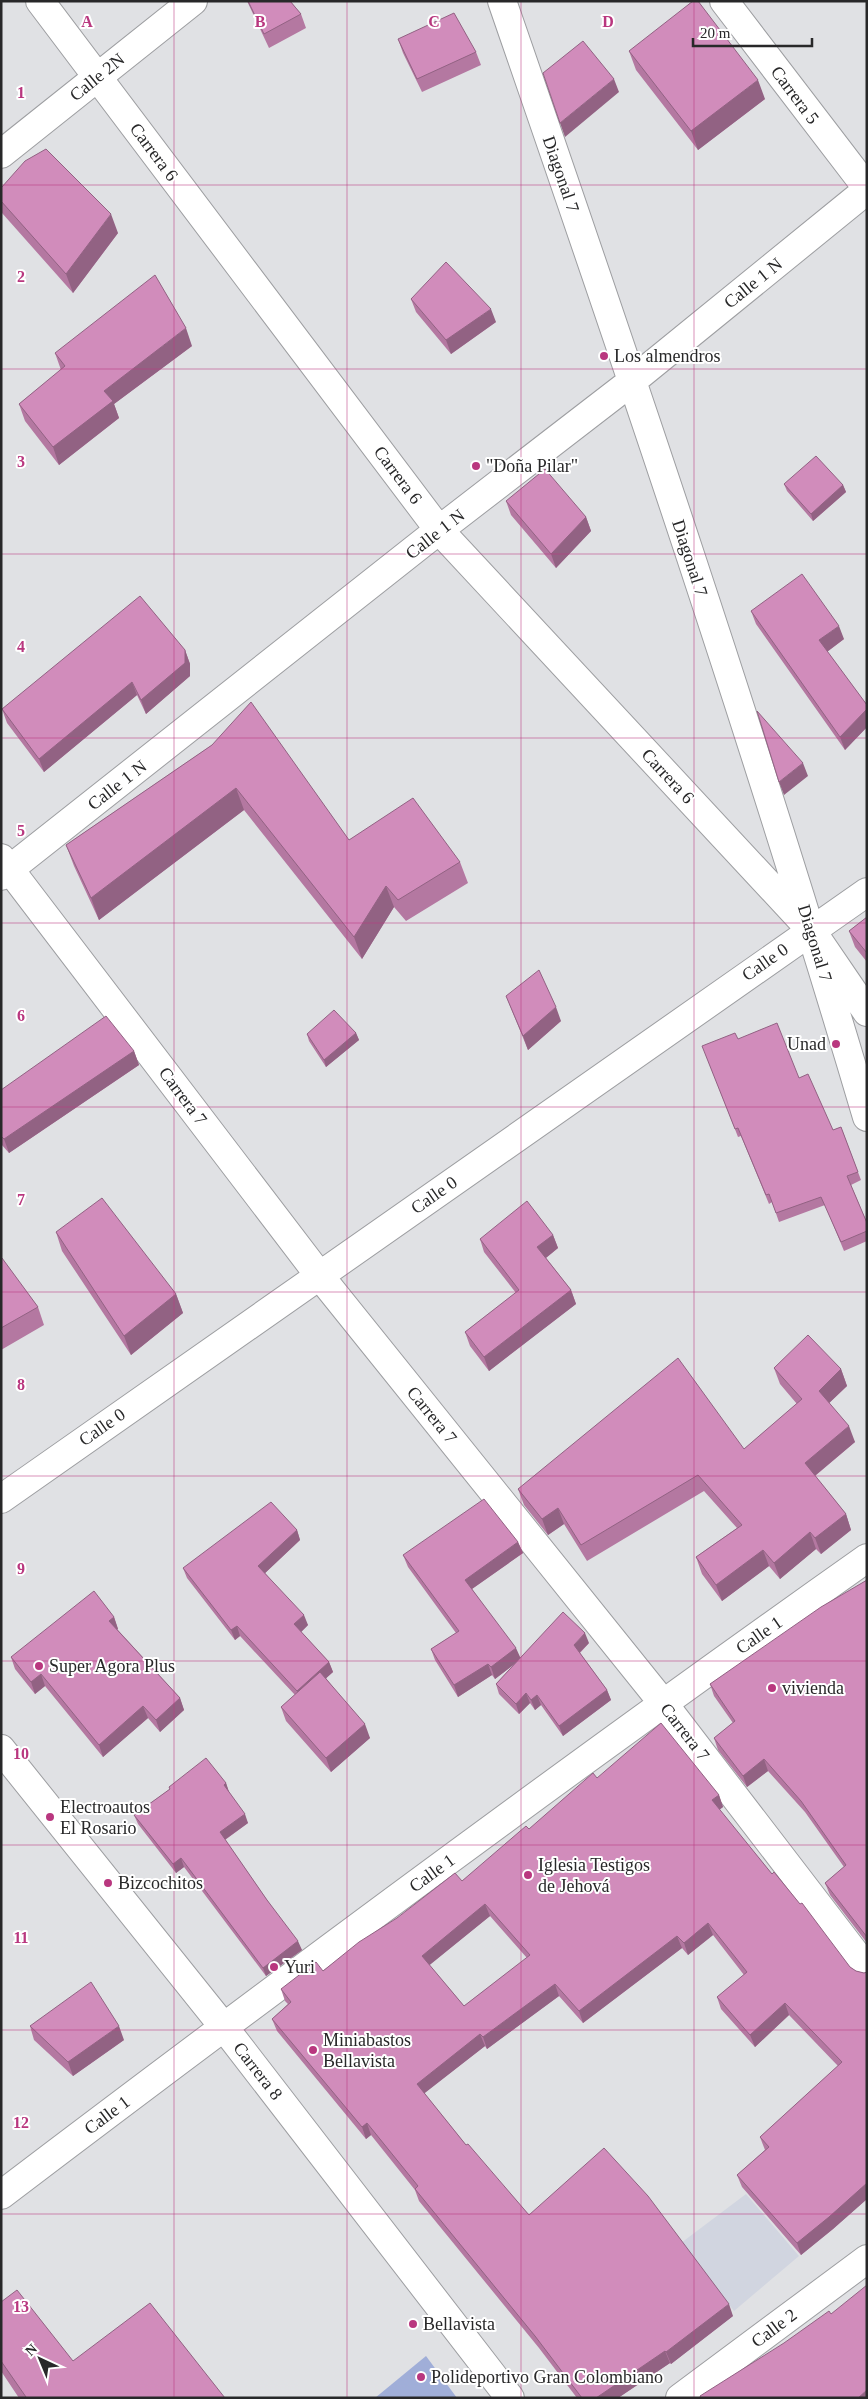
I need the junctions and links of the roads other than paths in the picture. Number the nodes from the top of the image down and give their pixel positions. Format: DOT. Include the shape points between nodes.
graph roads {
  1 [pos="40,1"];
  2 [pos="193,1"];
  3 [pos="502,1"];
  4 [pos="724,1"];
  5 [pos="97,76"];
  6 [pos="1,154"];
  7 [pos="867,189"];
  8 [pos="631,382"];
  9 [pos="439,530"];
  10 [pos="4,868"];
  11 [pos="867,892"];
  12 [pos="811,930"];
  13 [pos="867,1012"];
  14 [pos="867,1118"];
  15 [pos="320,1275"];
  16 [pos="1,1498"];
  17 [pos="867,1558"];
  18 [pos="663,1703"];
  19 [pos="1,1749"];
  20 [pos="867,1969"];
  21 [pos="224,2026"];
  22 [pos="1,2195"];
  23 [pos="867,2259"];
  24 [pos="510,2398"];
  25 [pos="680,2398"];
  1 -- 5 [label="street, Carrera 6"];
  2 -- 5 [label="street, Calle 2N"];
  3 -- 8 [label="street, Diagonal 7"];
  4 -- 7 [label="street, Carrera 5"];
  5 -- 6 [label="street, Calle 2N"];
  5 -- 9 [label="street, Carrera 6"];
  7 -- 8 [label="street, Calle 1 N"];
  8 -- 9 [label="street, Calle 1 N"];
  8 -- 12 [label="street, Diagonal 7"];
  9 -- 10 [label="street, Calle 1 N"];
  9 -- 12 [label="street, Carrera 6"];
  10 -- 15 [label="street, Carrera 7"];
  11 -- 12 [label="street, Calle 0"];
  12 -- 13 [label="street, Carrera 6"];
  12 -- 14 [label="street, Diagonal 7"];
  12 -- 15 [label="street, Calle 0"];
  15 -- 16 [label="street, Calle 0"];
  15 -- 18 [label="street, Carrera 7"];
  17 -- 18 [label="street, Calle 1"];
  18 -- 20 [label="street, Carrera 7"];
  18 -- 21 [label="street, Calle 1"];
  19 -- 21 [label="street, Carrera 8"];
  21 -- 22 [label="street, Calle 1"];
  21 -- 24 [label="street, Carrera 8"];
  23 -- 25 [label="street, Calle 2"];
}
